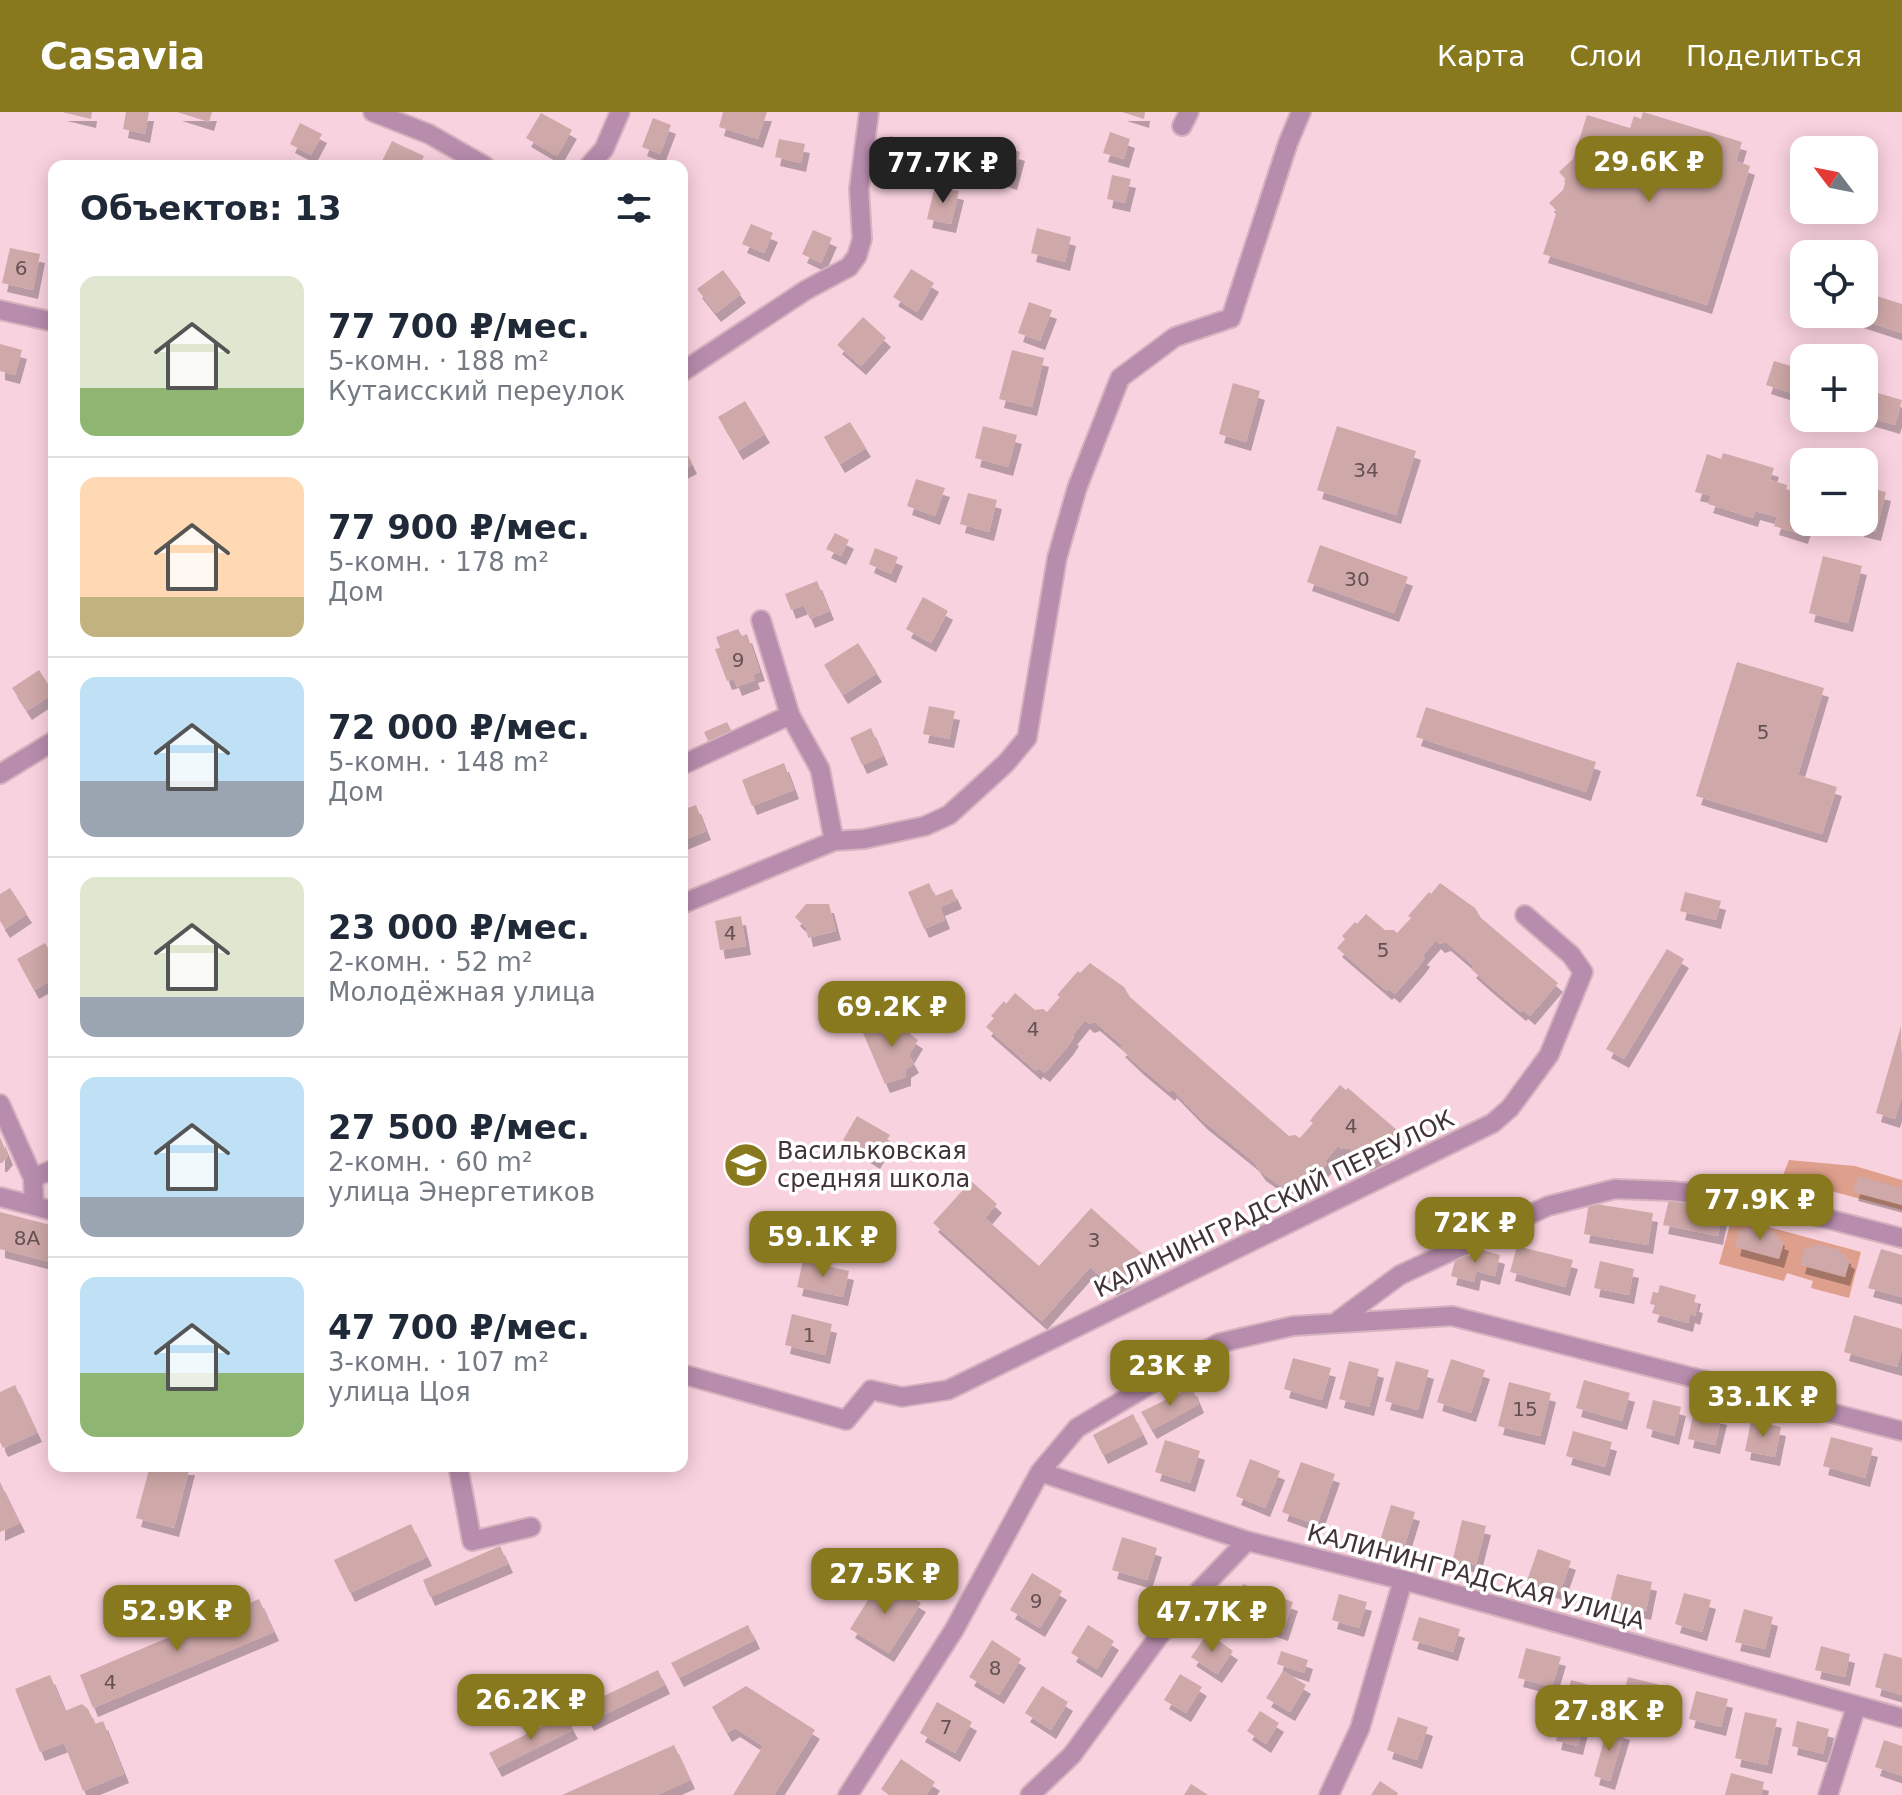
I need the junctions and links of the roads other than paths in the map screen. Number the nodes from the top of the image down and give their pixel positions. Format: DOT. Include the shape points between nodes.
graph roads {
  1 [pos="373,112"];
  2 [pos="620,112"];
  3 [pos="869,112"];
  4 [pos="1290,112"];
  5 [pos="1301,112"];
  6 [pos="1288,143"];
  7 [pos="474,160"];
  8 [pos="594,160"];
  9 [pos="0,310"];
  10 [pos="48,321"];
  11 [pos="688,368"];
  12 [pos="761,620"];
  13 [pos="790,715"];
  14 [pos="48,745"];
  15 [pos="688,762"];
  16 [pos="0,774"];
  17 [pos="834,841"];
  18 [pos="688,902"];
  19 [pos="1525,915"];
  20 [pos="0,1104"];
  21 [pos="48,1172"];
  22 [pos="33,1178"];
  23 [pos="0,1197"];
  24 [pos="34,1206"];
  25 [pos="48,1210"];
  26 [pos="1902,1238"];
  27 [pos="1334,1324"];
  28 [pos="688,1376"];
  29 [pos="1902,1431"];
  30 [pos="459,1472"];
  31 [pos="1040,1472"];
  32 [pos="531,1527"];
  33 [pos="1247,1541"];
  34 [pos="1403,1580"];
  35 [pos="1856,1707"];
  36 [pos="1902,1718"];
  37 [pos="848,1795"];
  38 [pos="1030,1795"];
  39 [pos="1329,1795"];
  40 [pos="1828,1795"];
  1 -- 7 [label="street" via="429,134"];
  2 -- 8 [label="street"];
  3 -- 11 [label="street" via="857,256 849,267"];
  4 -- 6 [label="street"];
  5 -- 6 [label="street"];
  6 -- 17 [label="street" via="1231,318 1175,337 1120,378 1077,488 1057,558 1027,738 949,815 925,826"];
  9 -- 10 [label="street"];
  12 -- 13 [label="street"];
  13 -- 15 [label="street"];
  13 -- 17 [label="street" via="820,769"];
  14 -- 16 [label="street"];
  17 -- 18 [label="street"];
  19 -- 28 [label="street, КАЛИНИНГРАДСКИЙ ПЕРЕУЛОК" via="1583,972 1549,1055 1493,1123 948,1390 902,1397 871,1390 846,1420"];
  20 -- 22 [label="street"];
  21 -- 22 [label="street"];
  22 -- 24 [label="street"];
  23 -- 24 [label="street"];
  24 -- 25 [label="street"];
  26 -- 27 [label="street" via="1751,1199 1615,1189 1548,1206 1400,1275"];
  27 -- 29 [label="street" via="1452,1316"];
  27 -- 31 [label="street" via="1293,1326 1219,1343 1077,1428"];
  30 -- 32 [label="street" via="472,1541"];
  31 -- 33 [label="street, КАЛИНИНГРАДСКАЯ УЛИЦА"];
  31 -- 37 [label="street" via="954,1630"];
  33 -- 34 [label="street, КАЛИНИНГРАДСКАЯ УЛИЦА"];
  33 -- 38 [label="street" via="1170,1621 1072,1755"];
  34 -- 35 [label="street, КАЛИНИНГРАДСКАЯ УЛИЦА"];
  34 -- 39 [label="street" via="1360,1728"];
  35 -- 36 [label="street, КАЛИНИНГРАДСКАЯ УЛИЦА"];
  35 -- 40 [label="street"];
}
